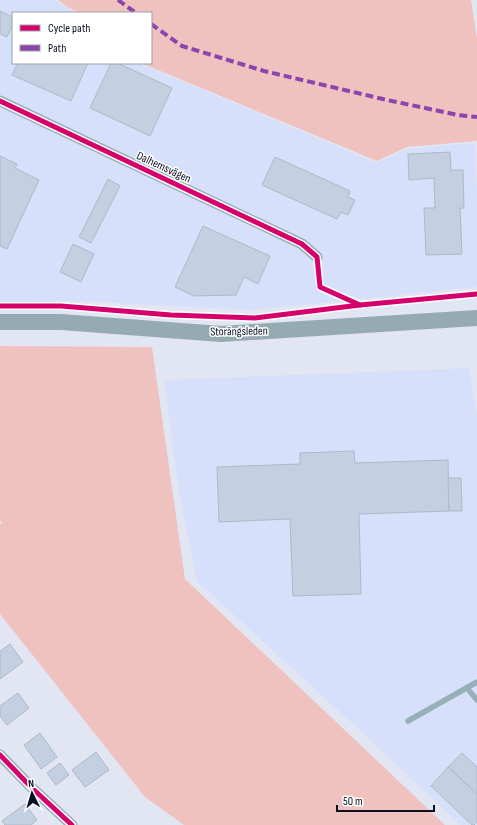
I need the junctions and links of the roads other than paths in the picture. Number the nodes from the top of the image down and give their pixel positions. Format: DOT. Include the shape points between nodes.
graph roads {
  1 [pos="0,101"];
  2 [pos="317,257"];
  3 [pos="477,318"];
  4 [pos="0,322"];
  5 [pos="477,682"];
  6 [pos="467,688"];
  7 [pos="477,700"];
  8 [pos="408,721"];
  9 [pos="0,755"];
  10 [pos="72,825"];
  1 -- 2 [label="street, Dalhemsvägen" via="302,244"];
  3 -- 4 [label="main road, Storängsleden" via="220,334 61,322"];
  5 -- 6 [label="lane"];
  6 -- 7 [label="lane"];
  6 -- 8 [label="lane"];
  9 -- 10 [label="street" via="33,790"];
}
